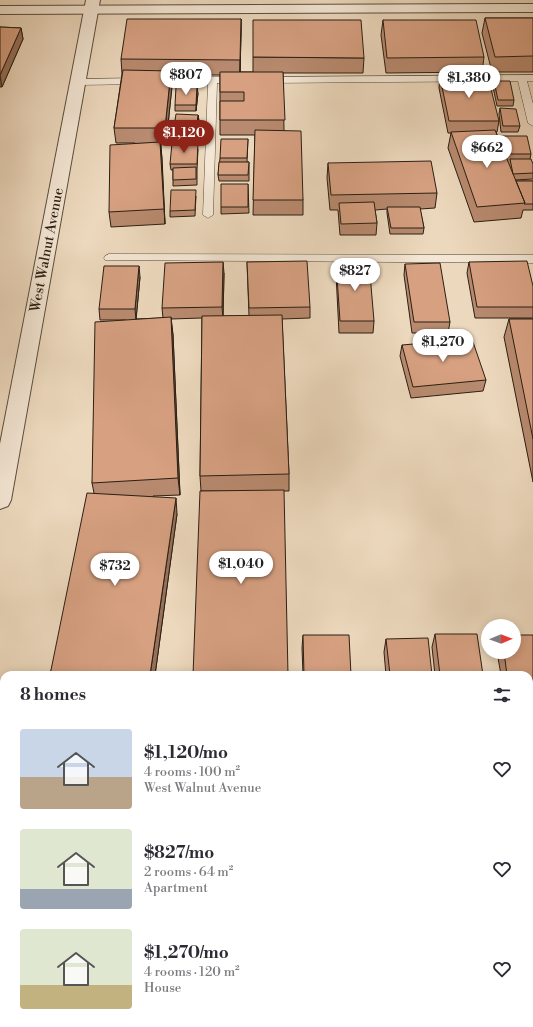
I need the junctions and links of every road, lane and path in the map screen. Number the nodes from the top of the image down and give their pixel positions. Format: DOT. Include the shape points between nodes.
graph roads {
  1 [pos="92,5"];
  2 [pos="533,8"];
  3 [pos="0,10"];
  4 [pos="522,78"];
  5 [pos="533,78"];
  6 [pos="213,80"];
  7 [pos="78,82"];
  8 [pos="533,123"];
  9 [pos="208,215"];
  10 [pos="109,258"];
  11 [pos="533,259"];
  12 [pos="0,500"];
  1 -- 2 [label="street"];
  1 -- 3 [label="street"];
  1 -- 7 [label="street, West Walnut Avenue"];
  4 -- 5 [label="lane"];
  4 -- 6 [label="lane"];
  4 -- 8 [label="lane"];
  6 -- 7 [label="lane"];
  6 -- 9 [label="lane"];
  7 -- 12 [label="street, West Walnut Avenue"];
  10 -- 11 [label="lane"];
}
